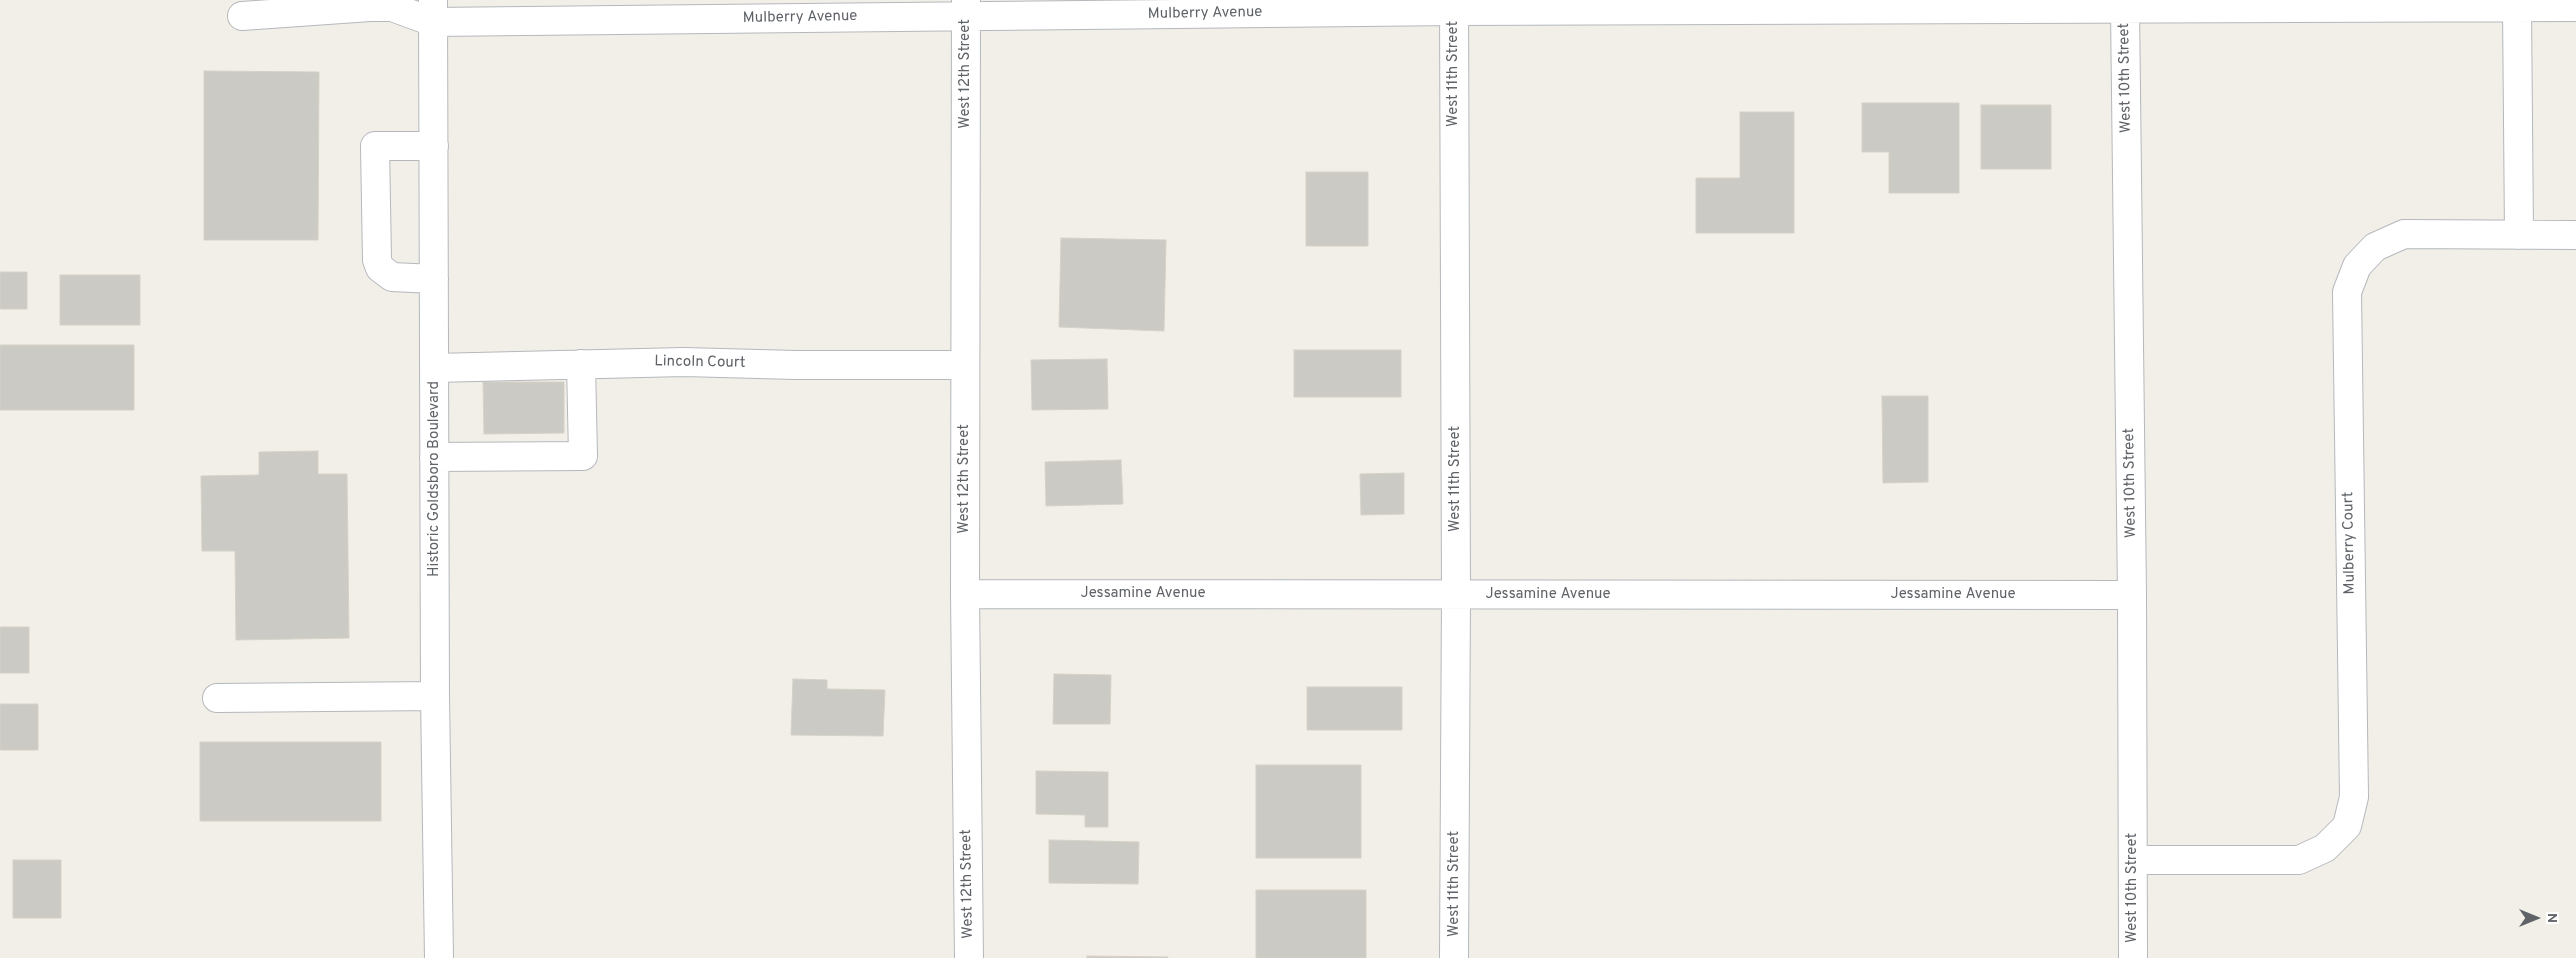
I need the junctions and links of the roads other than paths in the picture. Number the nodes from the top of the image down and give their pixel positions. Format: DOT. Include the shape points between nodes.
graph roads {
  1 [pos="1454,5"];
  2 [pos="1802,5"];
  3 [pos="2365,5"];
  4 [pos="2517,7"];
  5 [pos="2576,7"];
  6 [pos="966,8"];
  7 [pos="2125,9"];
  8 [pos="433,11"];
  9 [pos="242,16"];
  10 [pos="434,146"];
  11 [pos="2519,235"];
  12 [pos="2576,235"];
  13 [pos="434,279"];
  14 [pos="580,364"];
  15 [pos="965,365"];
  16 [pos="434,368"];
  17 [pos="434,457"];
  18 [pos="965,594"];
  19 [pos="1456,595"];
  20 [pos="2132,595"];
  21 [pos="435,696"];
  22 [pos="218,698"];
  23 [pos="2133,860"];
  24 [pos="439,958"];
  25 [pos="969,958"];
  26 [pos="1454,958"];
  27 [pos="2133,958"];
  1 -- 2 [label="street, Mulberry Avenue"];
  1 -- 6 [label="street, Mulberry Avenue"];
  1 -- 19 [label="street, West 11th Street"];
  2 -- 7 [label="street, Mulberry Avenue"];
  3 -- 4 [label="street, Mulberry Avenue"];
  3 -- 7 [label="street, Mulberry Avenue"];
  4 -- 5 [label="street, Mulberry Avenue"];
  4 -- 11 [label="street"];
  6 -- 8 [label="street, Mulberry Avenue"];
  6 -- 15 [label="street, West 12th Street"];
  7 -- 20 [label="street, West 10th Street"];
  8 -- 9 [label="street" via="392,6"];
  8 -- 10 [label="street, Historic Goldsboro Boulevard"];
  10 -- 13 [label="street, Historic Goldsboro Boulevard"];
  10 -- 13 [label="street" via="375,146 375,252 380,268 392,277"];
  11 -- 12 [label="street, Mulberry Court"];
  11 -- 23 [label="street, Mulberry Court" via="2404,234 2375,248 2357,266 2347,292 2354,797 2347,826 2325,848 2299,860"];
  13 -- 16 [label="street, Historic Goldsboro Boulevard"];
  14 -- 15 [label="street, Lincoln Court"];
  14 -- 16 [label="street, Lincoln Court"];
  14 -- 17 [label="street" via="583,456"];
  15 -- 18 [label="street, West 12th Street"];
  16 -- 17 [label="street, Historic Goldsboro Boulevard"];
  17 -- 21 [label="street, Historic Goldsboro Boulevard"];
  18 -- 19 [label="street, Jessamine Avenue"];
  18 -- 25 [label="street, West 12th Street"];
  19 -- 20 [label="street, Jessamine Avenue"];
  19 -- 26 [label="street, West 11th Street"];
  20 -- 23 [label="street, West 10th Street"];
  21 -- 22 [label="street"];
  21 -- 24 [label="street, Historic Goldsboro Boulevard"];
  23 -- 27 [label="street, West 10th Street"];
}
